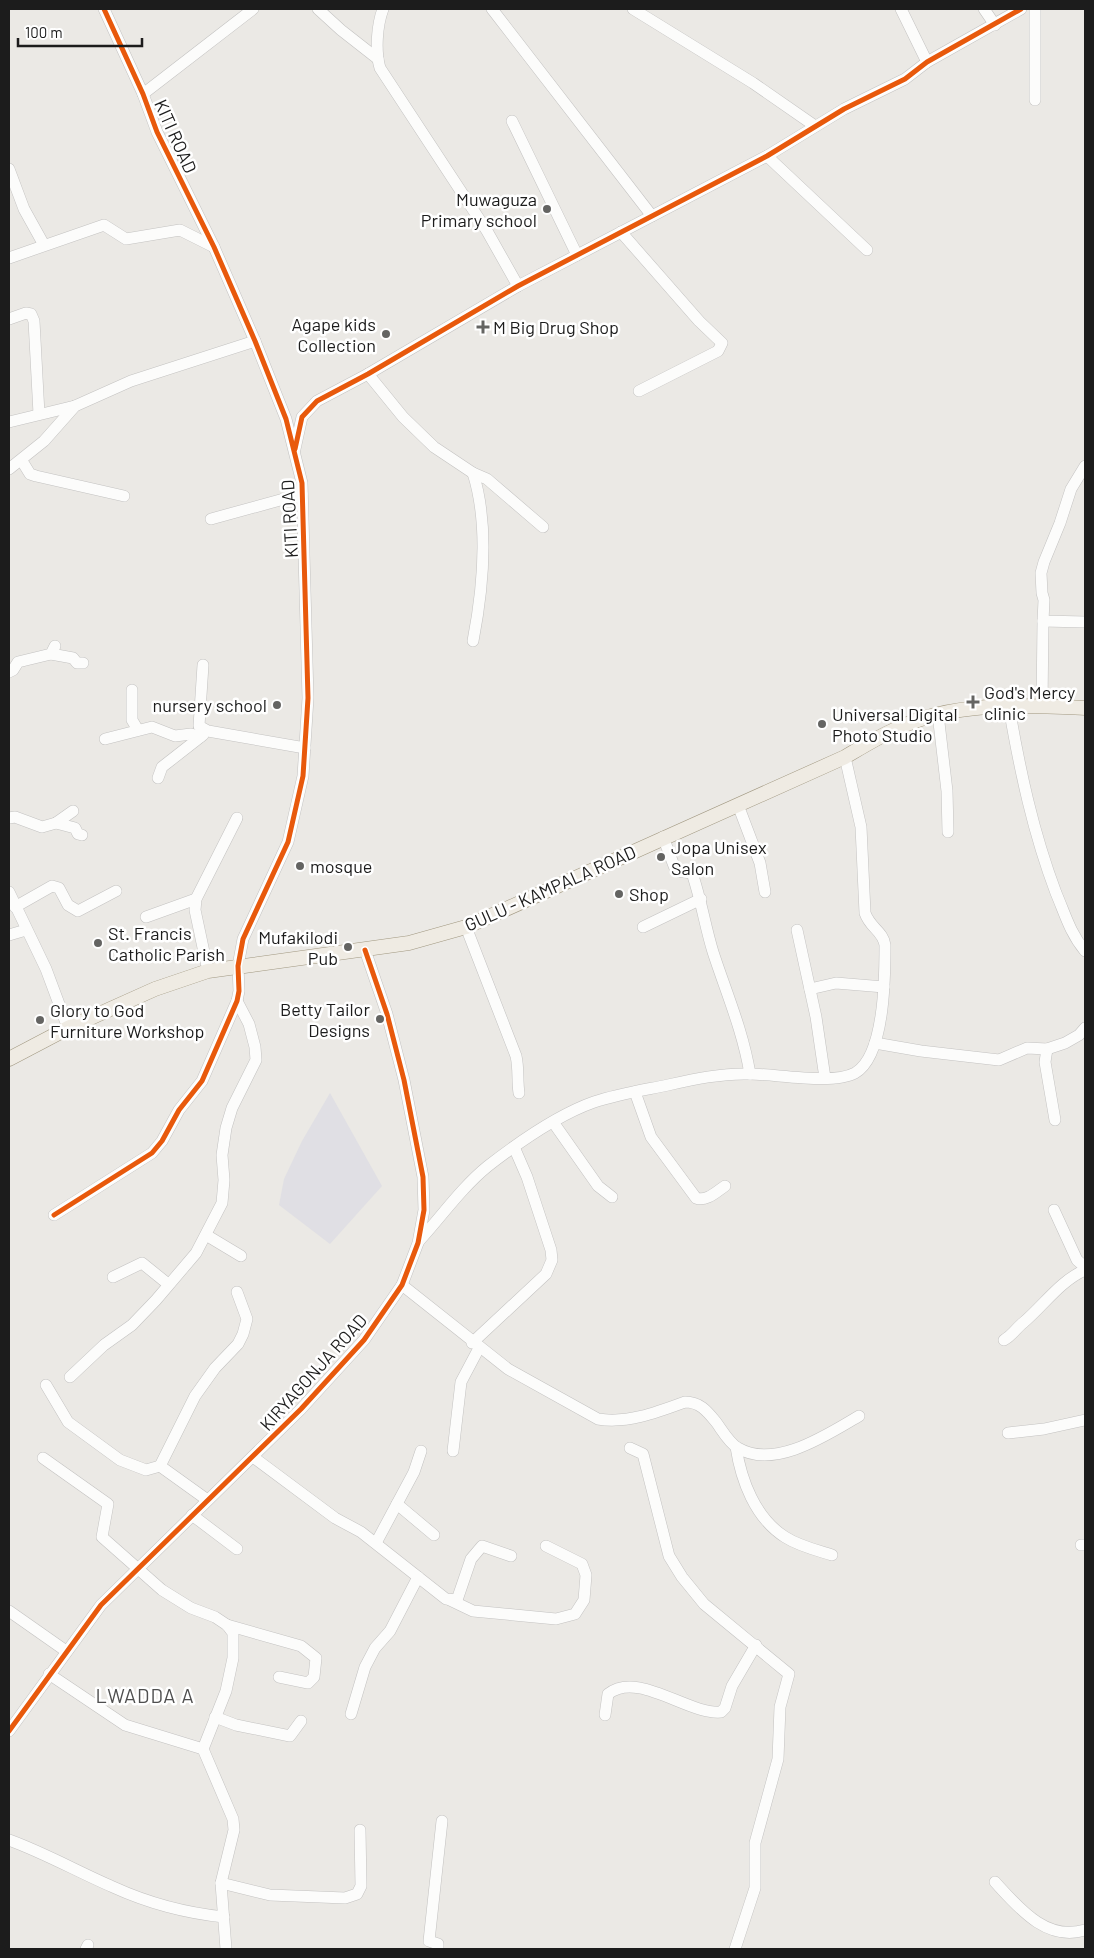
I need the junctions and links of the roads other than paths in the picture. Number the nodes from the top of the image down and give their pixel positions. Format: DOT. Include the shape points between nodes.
graph roads {
  1 [pos="104,9"];
  2 [pos="253,9"];
  3 [pos="318,9"];
  4 [pos="383,9"];
  5 [pos="492,9"];
  6 [pos="633,9"];
  7 [pos="901,9"];
  8 [pos="984,9"];
  9 [pos="1021,9"];
  10 [pos="1035,9"];
  11 [pos="995,25"];
  12 [pos="378,59"];
  13 [pos="926,62"];
  14 [pos="143,94"];
  15 [pos="1035,100"];
  16 [pos="512,121"];
  17 [pos="815,126"];
  18 [pos="767,156"];
  19 [pos="9,169"];
  20 [pos="652,216"];
  21 [pos="621,232"];
  22 [pos="44,245"];
  23 [pos="214,247"];
  24 [pos="867,250"];
  25 [pos="577,255"];
  26 [pos="9,258"];
  27 [pos="518,286"];
  28 [pos="9,319"];
  29 [pos="255,342"];
  30 [pos="368,374"];
  31 [pos="639,391"];
  32 [pos="76,406"];
  33 [pos="39,414"];
  34 [pos="9,422"];
  35 [pos="295,449"];
  36 [pos="22,461"];
  37 [pos="1085,466"];
  38 [pos="9,469"];
  39 [pos="472,473"];
  40 [pos="302,494"];
  41 [pos="124,496"];
  42 [pos="211,518"];
  43 [pos="544,527"];
  44 [pos="1043,621"];
  45 [pos="1085,622"];
  46 [pos="473,641"];
  47 [pos="83,663"];
  48 [pos="203,665"];
  49 [pos="9,672"];
  50 [pos="132,690"];
  51 [pos="1085,705"];
  52 [pos="1042,706"];
  53 [pos="1010,707"];
  54 [pos="938,714"];
  55 [pos="138,730"];
  56 [pos="204,734"];
  57 [pos="104,740"];
  58 [pos="305,748"];
  59 [pos="845,757"];
  60 [pos="158,778"];
  61 [pos="738,805"];
  62 [pos="73,811"];
  63 [pos="9,818"];
  64 [pos="237,818"];
  65 [pos="56,823"];
  66 [pos="948,832"];
  67 [pos="82,835"];
  68 [pos="663,837"];
  69 [pos="116,891"];
  70 [pos="9,892"];
  71 [pos="765,892"];
  72 [pos="196,899"];
  73 [pos="701,899"];
  74 [pos="15,907"];
  75 [pos="146,918"];
  76 [pos="466,926"];
  77 [pos="644,927"];
  78 [pos="26,930"];
  79 [pos="797,930"];
  80 [pos="9,935"];
  81 [pos="365,950"];
  82 [pos="1085,951"];
  83 [pos="238,966"];
  84 [pos="208,971"];
  85 [pos="884,987"];
  86 [pos="810,989"];
  87 [pos="237,1001"];
  88 [pos="68,1028"];
  89 [pos="1085,1028"];
  90 [pos="875,1043"];
  91 [pos="1047,1049"];
  92 [pos="9,1059"];
  93 [pos="750,1074"];
  94 [pos="825,1078"];
  95 [pos="635,1092"];
  96 [pos="519,1093"];
  97 [pos="1055,1120"];
  98 [pos="553,1122"];
  99 [pos="514,1148"];
  100 [pos="725,1186"];
  101 [pos="612,1198"];
  102 [pos="1054,1210"];
  103 [pos="54,1215"];
  104 [pos="206,1235"];
  105 [pos="418,1243"];
  106 [pos="241,1256"];
  107 [pos="1085,1268"];
  108 [pos="112,1277"];
  109 [pos="168,1284"];
  110 [pos="402,1285"];
  111 [pos="237,1292"];
  112 [pos="1004,1340"];
  113 [pos="476,1345"];
  114 [pos="70,1377"];
  115 [pos="46,1385"];
  116 [pos="860,1416"];
  117 [pos="1085,1420"];
  118 [pos="1008,1433"];
  119 [pos="736,1447"];
  120 [pos="630,1448"];
  121 [pos="420,1451"];
  122 [pos="453,1451"];
  123 [pos="253,1457"];
  124 [pos="43,1458"];
  125 [pos="160,1466"];
  126 [pos="206,1500"];
  127 [pos="397,1504"];
  128 [pos="192,1515"];
  129 [pos="434,1535"];
  130 [pos="376,1543"];
  131 [pos="546,1546"];
  132 [pos="237,1549"];
  133 [pos="832,1555"];
  134 [pos="511,1556"];
  135 [pos="137,1568"];
  136 [pos="418,1577"];
  137 [pos="450,1600"];
  138 [pos="9,1611"];
  139 [pos="227,1625"];
  140 [pos="756,1645"];
  141 [pos="66,1651"];
  142 [pos="49,1674"];
  143 [pos="279,1677"];
  144 [pos="351,1714"];
  145 [pos="605,1715"];
  146 [pos="215,1717"];
  147 [pos="301,1721"];
  148 [pos="10,1727"];
  149 [pos="203,1749"];
  150 [pos="442,1821"];
  151 [pos="360,1830"];
  152 [pos="9,1840"];
  153 [pos="995,1882"];
  154 [pos="221,1883"];
  155 [pos="224,1917"];
  156 [pos="1085,1930"];
  157 [pos="226,1949"];
  158 [pos="438,1949"];
  159 [pos="735,1949"];
  1 -- 14 [label="street, KITI ROAD"];
  2 -- 14 [label="street"];
  3 -- 12 [label="street"];
  4 -- 12 [label="street"];
  5 -- 20 [label="street"];
  6 -- 17 [label="street" via="754,83"];
  7 -- 13 [label="street"];
  8 -- 11 [label="street"];
  9 -- 11 [label="street"];
  10 -- 15 [label="street"];
  11 -- 13 [label="street"];
  12 -- 27 [label="street" via="380,68 487,231"];
  13 -- 17 [label="street" via="905,79"];
  14 -- 23 [label="street, KITI ROAD" via="157,132"];
  16 -- 25 [label="street"];
  17 -- 18 [label="street"];
  18 -- 20 [label="street"];
  18 -- 24 [label="street"];
  19 -- 22 [label="street" via="24,208"];
  20 -- 21 [label="street"];
  21 -- 25 [label="street"];
  21 -- 31 [label="street" via="722,344 718,351"];
  22 -- 23 [label="street" via="104,225 126,239 180,230"];
  22 -- 26 [label="street"];
  23 -- 29 [label="street, KITI ROAD"];
  25 -- 27 [label="street"];
  27 -- 30 [label="street"];
  28 -- 33 [label="street" via="26,313 31,314 34,321"];
  29 -- 32 [label="street" via="131,381"];
  29 -- 35 [label="street, KITI ROAD"];
  30 -- 35 [label="street" via="309,408 302,417"];
  30 -- 39 [label="street" via="403,417 434,447"];
  32 -- 33 [label="street"];
  32 -- 36 [label="street"];
  33 -- 34 [label="street"];
  35 -- 40 [label="street, KITI ROAD"];
  36 -- 38 [label="street"];
  36 -- 41 [label="street" via="30,474"];
  37 -- 44 [label="street" via="1071,489 1044,562"];
  39 -- 43 [label="street" via="487,479"];
  39 -- 46 [label="street" via="480,498 482,571"];
  40 -- 42 [label="street"];
  40 -- 58 [label="street, KITI ROAD" via="308,698"];
  44 -- 45 [label="street"];
  44 -- 52 [label="street"];
  47 -- 49 [label="street" via="53,650 18,662"];
  48 -- 56 [label="street" via="199,726"];
  50 -- 55 [label="street" via="132,720"];
  51 -- 52 [label="main road, GULU - KAMPALA ROAD"];
  52 -- 53 [label="main road, GULU - KAMPALA ROAD"];
  53 -- 54 [label="main road, GULU - KAMPALA ROAD"];
  53 -- 82 [label="street" via="1018,760 1044,862 1068,925"];
  54 -- 59 [label="main road, GULU - KAMPALA ROAD" via="897,728"];
  54 -- 66 [label="street"];
  55 -- 56 [label="street" via="152,727 175,736"];
  55 -- 57 [label="street"];
  56 -- 58 [label="street"];
  56 -- 60 [label="street" via="162,767"];
  58 -- 83 [label="street, KITI ROAD" via="300,796 288,842 243,939"];
  59 -- 61 [label="main road, GULU - KAMPALA ROAD"];
  59 -- 85 [label="street" via="861,827 865,913 868,923 884,938"];
  61 -- 68 [label="main road, GULU - KAMPALA ROAD"];
  61 -- 71 [label="street" via="760,863"];
  62 -- 65 [label="street"];
  63 -- 65 [label="street" via="42,827"];
  64 -- 72 [label="street"];
  65 -- 67 [label="street" via="75,828"];
  68 -- 73 [label="street" via="671,864 676,871 692,873"];
  68 -- 76 [label="main road, GULU - KAMPALA ROAD"];
  69 -- 74 [label="street" via="78,911 68,905 59,888 52,886"];
  70 -- 74 [label="street"];
  72 -- 75 [label="street"];
  72 -- 84 [label="street" via="195,910"];
  73 -- 77 [label="street"];
  73 -- 93 [label="street" via="711,945"];
  74 -- 78 [label="street"];
  76 -- 81 [label="main road, GULU - KAMPALA ROAD" via="409,943"];
  76 -- 96 [label="street" via="516,1056"];
  78 -- 80 [label="street"];
  78 -- 88 [label="street" via="46,969"];
  79 -- 86 [label="street"];
  81 -- 83 [label="main road, GULU - KAMPALA ROAD"];
  81 -- 105 [label="street, KIRYAGONJA ROAD" via="387,1014 404,1080 423,1177 424,1210"];
  83 -- 84 [label="main road, GULU - KAMPALA ROAD"];
  83 -- 87 [label="street, KITI ROAD"];
  84 -- 88 [label="main road, GULU - KAMPALA ROAD" via="156,989"];
  85 -- 86 [label="street" via="836,983"];
  85 -- 90 [label="street"];
  86 -- 94 [label="street"];
  87 -- 103 [label="street" via="202,1081 152,1153"];
  87 -- 104 [label="street" via="249,1024 256,1060 232,1108 226,1128 222,1203"];
  88 -- 92 [label="main road, GULU - KAMPALA ROAD"];
  89 -- 91 [label="street" via="1071,1040"];
  90 -- 91 [label="street" via="921,1052 999,1060 1027,1048"];
  90 -- 94 [label="street" via="871,1054 855,1073"];
  91 -- 97 [label="street" via="1044,1062"];
  93 -- 94 [label="street"];
  93 -- 95 [label="street" via="704,1077"];
  95 -- 98 [label="street" via="595,1102"];
  95 -- 100 [label="street" via="652,1137 696,1198 708,1198"];
  98 -- 99 [label="street"];
  98 -- 101 [label="street" via="598,1186"];
  99 -- 105 [label="street" via="486,1167"];
  99 -- 113 [label="street" via="535,1200 552,1260 546,1274"];
  102 -- 107 [label="street" via="1076,1260"];
  104 -- 106 [label="street"];
  104 -- 109 [label="street" via="196,1253"];
  105 -- 110 [label="street, KIRYAGONJA ROAD"];
  107 -- 112 [label="street" via="1068,1279 1022,1323 1015,1334"];
  108 -- 109 [label="street" via="142,1263"];
  109 -- 114 [label="street" via="142,1316"];
  110 -- 113 [label="street"];
  110 -- 123 [label="street, KIRYAGONJA ROAD" via="364,1340"];
  111 -- 125 [label="street" via="248,1320 243,1334 195,1396"];
  113 -- 119 [label="street" via="516,1374 598,1419 624,1420 693,1402 706,1409"];
  113 -- 122 [label="street" via="461,1382"];
  115 -- 125 [label="street" via="68,1422 120,1460 146,1470"];
  116 -- 119 [label="street" via="818,1440 787,1452 749,1454"];
  117 -- 118 [label="street"];
  119 -- 133 [label="street" via="739,1469 747,1488 771,1526 801,1545"];
  120 -- 140 [label="street" via="643,1454 668,1556 704,1604"];
  121 -- 127 [label="street" via="414,1472"];
  123 -- 126 [label="street, KIRYAGONJA ROAD"];
  123 -- 130 [label="street" via="335,1518"];
  124 -- 135 [label="street" via="108,1504 102,1537"];
  125 -- 126 [label="street"];
  126 -- 128 [label="street, KIRYAGONJA ROAD"];
  127 -- 129 [label="street"];
  127 -- 130 [label="street"];
  128 -- 132 [label="street"];
  128 -- 135 [label="street, KIRYAGONJA ROAD"];
  130 -- 136 [label="street"];
  131 -- 137 [label="street" via="582,1564 586,1575 584,1600 575,1614 556,1619 473,1612"];
  134 -- 137 [label="street" via="482,1546 471,1559 457,1600"];
  135 -- 139 [label="street" via="184,1604"];
  135 -- 141 [label="street, KIRYAGONJA ROAD" via="100,1604"];
  136 -- 137 [label="street"];
  136 -- 144 [label="street" via="409,1590 398,1619 375,1648 365,1667"];
  138 -- 141 [label="street"];
  139 -- 143 [label="street" via="301,1646 316,1658 314,1677 308,1683"];
  139 -- 146 [label="street" via="233,1633 233,1658 226,1690"];
  140 -- 145 [label="street" via="721,1712 705,1710 649,1690 629,1688 614,1689 608,1694"];
  140 -- 159 [label="street" via="789,1674 789,1680 780,1707 778,1759 755,1843 755,1888"];
  141 -- 142 [label="street, KIRYAGONJA ROAD"];
  142 -- 148 [label="street, KIRYAGONJA ROAD"];
  142 -- 149 [label="street" via="125,1725"];
  146 -- 147 [label="street" via="236,1725 290,1736"];
  146 -- 149 [label="street"];
  149 -- 154 [label="street" via="233,1819 234,1830"];
  150 -- 158 [label="street" via="429,1941 438,1944"];
  151 -- 154 [label="street" via="361,1886 357,1894 345,1898 270,1895"];
  152 -- 155 [label="street" via="154,1903"];
  153 -- 156 [label="street" via="1038,1924 1062,1932"];
  154 -- 155 [label="street"];
  155 -- 157 [label="street"];
}
